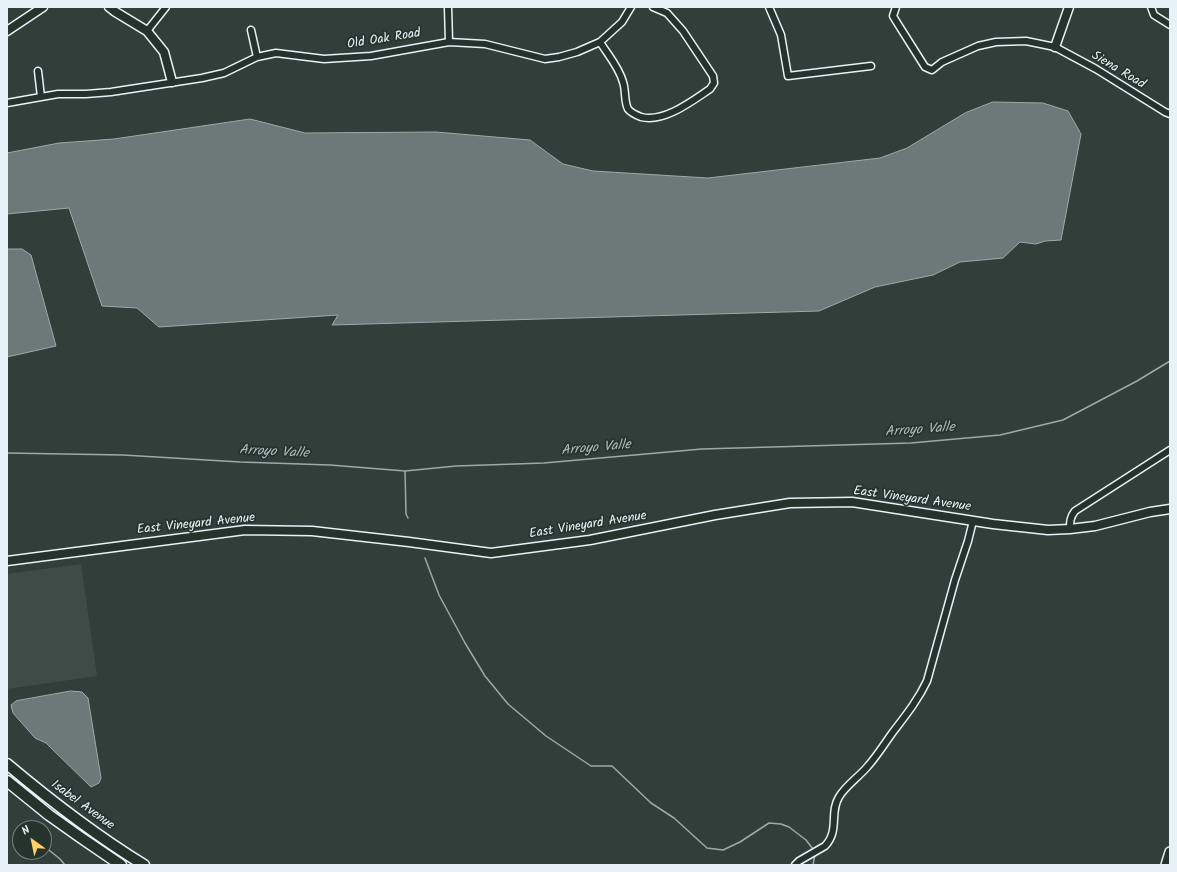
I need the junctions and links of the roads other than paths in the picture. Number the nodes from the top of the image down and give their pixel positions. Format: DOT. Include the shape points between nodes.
graph roads {
  1 [pos="43,7"];
  2 [pos="109,7"];
  3 [pos="166,7"];
  4 [pos="448,7"];
  5 [pos="631,7"];
  6 [pos="653,7"];
  7 [pos="769,7"];
  8 [pos="896,7"];
  9 [pos="1069,7"];
  10 [pos="1150,7"];
  11 [pos="1170,25"];
  12 [pos="7,30"];
  13 [pos="251,30"];
  14 [pos="147,31"];
  15 [pos="449,42"];
  16 [pos="600,42"];
  17 [pos="1055,47"];
  18 [pos="257,57"];
  19 [pos="871,66"];
  20 [pos="38,70"];
  21 [pos="172,82"];
  22 [pos="41,96"];
  23 [pos="7,104"];
  24 [pos="1170,114"];
  25 [pos="1170,450"];
  26 [pos="1170,509"];
  27 [pos="973,521"];
  28 [pos="1070,529"];
  29 [pos="7,561"];
  30 [pos="7,764"];
  31 [pos="7,781"];
  32 [pos="1170,852"];
  33 [pos="121,865"];
  34 [pos="144,865"];
  35 [pos="795,865"];
  36 [pos="1166,865"];
  1 -- 12 [label="street"];
  2 -- 14 [label="street"];
  3 -- 14 [label="street"];
  4 -- 15 [label="street"];
  5 -- 16 [label="street, Old Oak Road" via="622,22"];
  6 -- 16 [label="street" via="667,13 713,76 714,83 706,92 669,114 646,118 636,115 629,110 618,70"];
  7 -- 19 [label="street" via="781,35 788,76"];
  8 -- 17 [label="street, Siena Road" via="893,16 925,67 932,70 963,52 996,42 1026,41"];
  9 -- 17 [label="street"];
  10 -- 11 [label="street" via="1154,15"];
  13 -- 18 [label="street"];
  14 -- 21 [label="street" via="164,52"];
  15 -- 16 [label="street, Old Oak Road" via="485,44 545,58 577,52"];
  15 -- 18 [label="street, Old Oak Road" via="371,56 324,59 276,53"];
  17 -- 24 [label="street, Siena Road"];
  18 -- 21 [label="street, Old Oak Road" via="224,74"];
  20 -- 22 [label="street"];
  21 -- 22 [label="street, Old Oak Road" via="111,92"];
  22 -- 23 [label="street, Old Oak Road"];
  25 -- 28 [label="street" via="1075,511 1070,518"];
  26 -- 28 [label="street, East Vineyard Avenue"];
  27 -- 28 [label="street, East Vineyard Avenue" via="1048,530"];
  27 -- 29 [label="street, East Vineyard Avenue" via="852,502 790,502 590,540 491,553 312,531 245,530"];
  27 -- 35 [label="street" via="921,695 869,765 843,791 835,807 833,835 828,842"];
  30 -- 34 [label="highway, Isabel Avenue" via="75,818"];
  31 -- 33 [label="highway, Isabel Avenue" via="55,820"];
  32 -- 36 [label="main road"];
}
